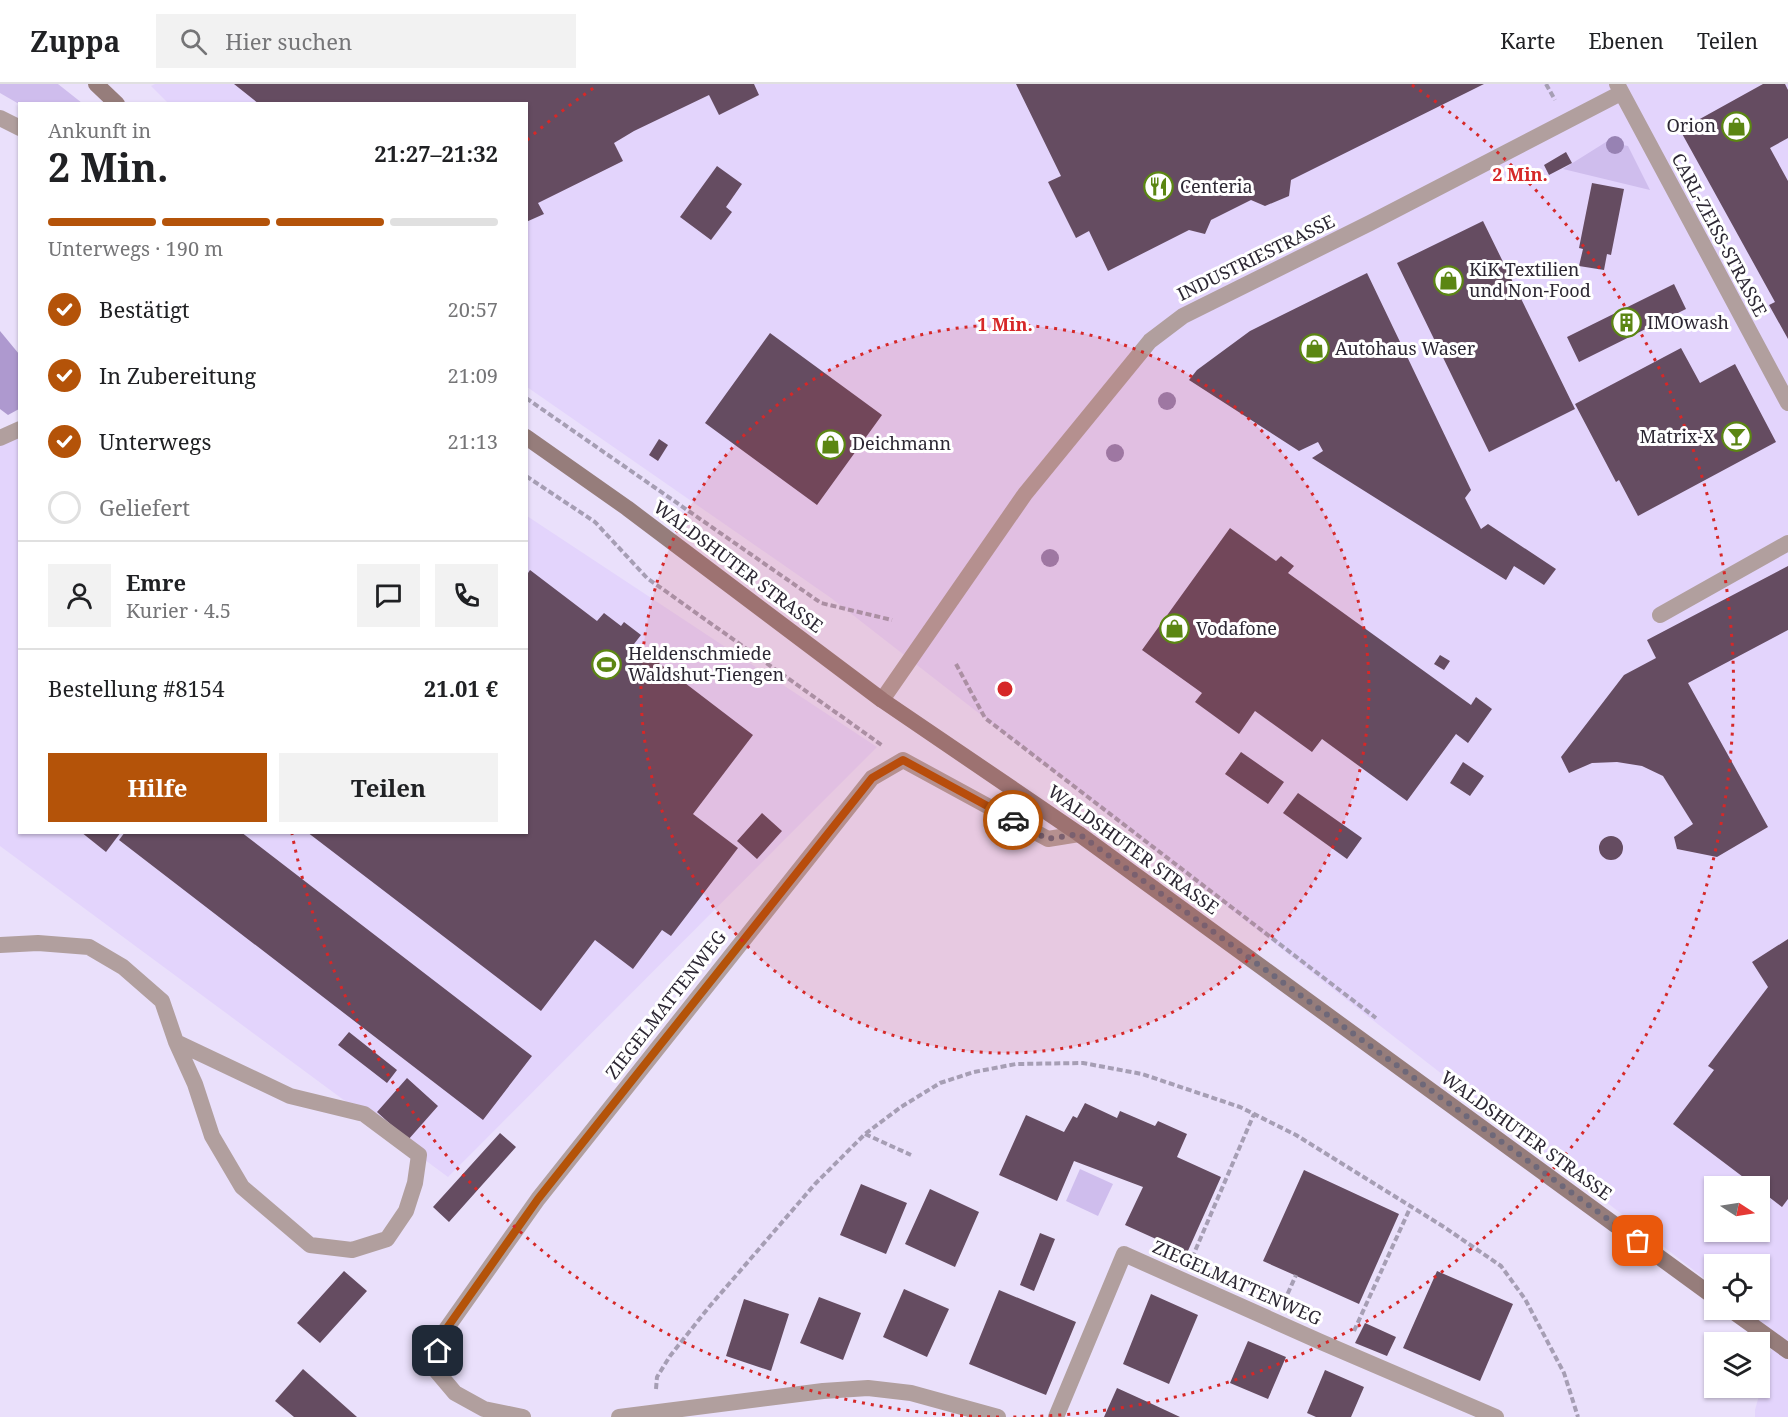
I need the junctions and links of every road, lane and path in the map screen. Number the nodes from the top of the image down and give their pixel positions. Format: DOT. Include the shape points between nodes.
graph roads {
  1 [pos="96,84"];
  2 [pos="1619,88"];
  3 [pos="115,102"];
  4 [pos="0,118"];
  5 [pos="18,127"];
  6 [pos="528,399"];
  7 [pos="1788,403"];
  8 [pos="18,430"];
  9 [pos="0,438"];
  10 [pos="528,438"];
  11 [pos="528,477"];
  12 [pos="1788,543"];
  13 [pos="1660,615"];
  14 [pos="892,620"];
  15 [pos="956,664"];
  16 [pos="882,700"];
  17 [pos="903,760"];
  18 [pos="1079,834"];
  19 [pos="0,945"];
  20 [pos="1377,1019"];
  21 [pos="176,1042"];
  22 [pos="1254,1114"];
  23 [pos="865,1134"];
  24 [pos="910,1155"];
  25 [pos="1411,1206"];
  26 [pos="1182,1281"];
  27 [pos="1704,1290"];
  28 [pos="1745,1320"];
  29 [pos="1788,1351"];
  30 [pos="1345,1352"];
  31 [pos="655,1411"];
  32 [pos="523,1417"];
  33 [pos="619,1417"];
  34 [pos="998,1417"];
  35 [pos="1056,1417"];
  36 [pos="1496,1417"];
  37 [pos="1578,1417"];
  1 -- 3 [label="main road"];
  2 -- 7 [label="street, CARL-ZEISS-STRASSE"];
  2 -- 16 [label="street, INDUSTRIESTRASSE" via="1370,223 1183,316 1150,341 1025,494"];
  4 -- 5 [label="street"];
  6 -- 14 [label="path" via="821,603"];
  8 -- 9 [label="street"];
  10 -- 16 [label="main road, WALDSHUTER STRASSE"];
  11 -- 17 [label="path" via="595,522 647,578"];
  12 -- 13 [label="street"];
  15 -- 20 [label="path" via="985,718"];
  16 -- 18 [label="main road, WALDSHUTER STRASSE"];
  17 -- 18 [label="street" via="1047,839"];
  17 -- 32 [label="street, ZIEGELMATTENWEG" via="872,778 538,1199 442,1335 433,1367 455,1393 484,1409"];
  18 -- 27 [label="main road, WALDSHUTER STRASSE"];
  19 -- 21 [label="street" via="89,947 123,967 162,1001"];
  21 -- 21 [label="street" via="212,1136 242,1187 310,1245 352,1250 387,1239 406,1211 419,1155 364,1114 290,1096"];
  22 -- 23 [label="path" via="1142,1074 1083,1062 1016,1064 940,1083"];
  22 -- 25 [label="path" via="1296,1135"];
  22 -- 26 [label="path"];
  23 -- 24 [label="path"];
  23 -- 31 [label="path" via="815,1185 670,1356 657,1377"];
  25 -- 30 [label="path"];
  25 -- 37 [label="path" via="1501,1266 1525,1299 1564,1373"];
  26 -- 30 [label="street, ZIEGELMATTENWEG"];
  26 -- 35 [label="street, ZIEGELMATTENWEG" via="1124,1254"];
  28 -- 29 [label="main road"];
  30 -- 36 [label="street, ZIEGELMATTENWEG"];
  31 -- 33 [label="street"];
  31 -- 34 [label="street" via="868,1388 911,1393"];
}
